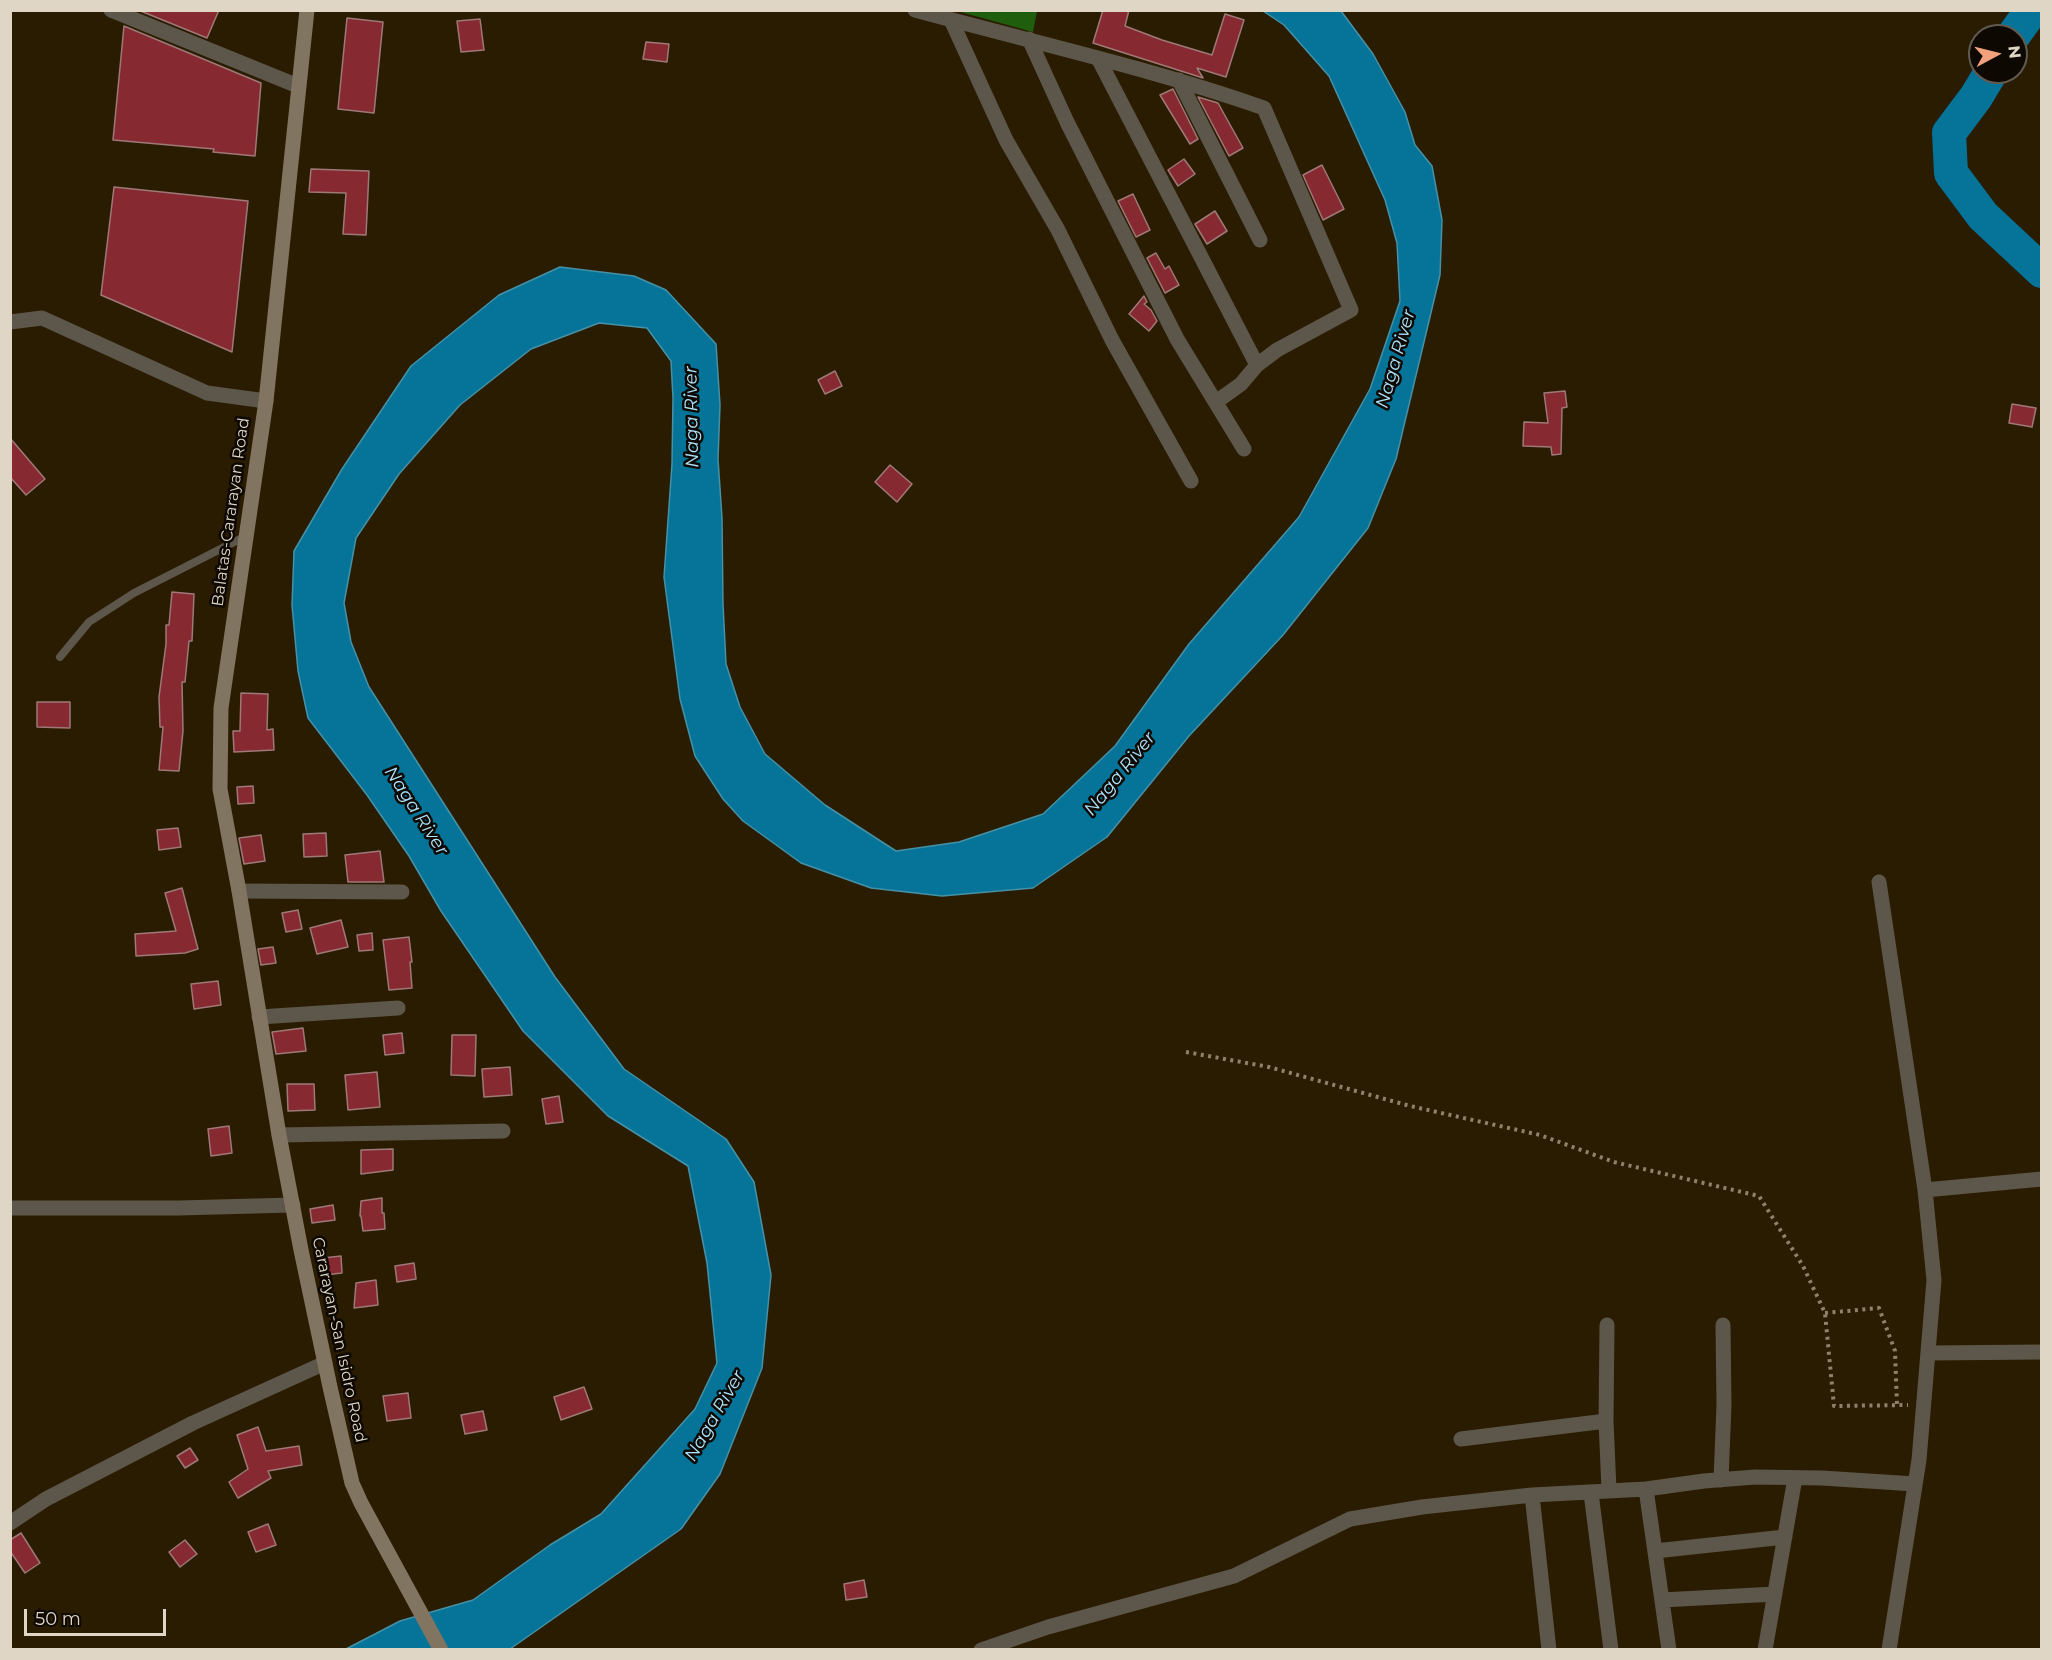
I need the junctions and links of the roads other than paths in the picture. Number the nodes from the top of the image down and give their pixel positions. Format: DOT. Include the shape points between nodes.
graph roads {
  1 [pos="111,10"];
  2 [pos="307,10"];
  3 [pos="915,10"];
  4 [pos="951,20"];
  5 [pos="1029,39"];
  6 [pos="1098,58"];
  7 [pos="1179,80"];
  8 [pos="298,86"];
  9 [pos="1260,240"];
  10 [pos="10,322"];
  11 [pos="1257,365"];
  12 [pos="266,401"];
  13 [pos="1216,402"];
  14 [pos="1244,449"];
  15 [pos="1191,481"];
  16 [pos="246,536"];
  17 [pos="60,657"];
  18 [pos="1878,882"];
  19 [pos="239,891"];
  20 [pos="402,892"];
  21 [pos="398,1008"];
  22 [pos="259,1017"];
  23 [pos="503,1131"];
  24 [pos="279,1136"];
  25 [pos="2042,1179"];
  26 [pos="1925,1190"];
  27 [pos="292,1205"];
  28 [pos="10,1208"];
  29 [pos="1607,1325"];
  30 [pos="1724,1325"];
  31 [pos="2042,1352"];
  32 [pos="1928,1353"];
  33 [pos="325,1362"];
  34 [pos="1606,1422"];
  35 [pos="1461,1439"];
  36 [pos="1795,1478"];
  37 [pos="1721,1480"];
  38 [pos="1916,1484"];
  39 [pos="1647,1489"];
  40 [pos="1609,1490"];
  41 [pos="1591,1493"];
  42 [pos="1532,1495"];
  43 [pos="10,1523"];
  44 [pos="1785,1537"];
  45 [pos="1655,1551"];
  46 [pos="1775,1594"];
  47 [pos="1662,1600"];
  48 [pos="441,1650"];
  49 [pos="981,1650"];
  50 [pos="1549,1650"];
  51 [pos="1611,1650"];
  52 [pos="1669,1650"];
  53 [pos="1765,1650"];
  54 [pos="1889,1650"];
  1 -- 8 [label="street"];
  2 -- 8 [label="main road, Balatas-Cararayan Road"];
  3 -- 4 [label="street"];
  4 -- 5 [label="street"];
  4 -- 15 [label="street" via="1006,140"];
  5 -- 6 [label="street"];
  5 -- 13 [label="street" via="1133,255"];
  6 -- 7 [label="street"];
  6 -- 11 [label="street"];
  7 -- 9 [label="street"];
  7 -- 11 [label="street" via="1264,108 1351,310"];
  8 -- 12 [label="main road, Balatas-Cararayan Road"];
  10 -- 12 [label="street" via="42,318 207,393"];
  11 -- 13 [label="street" via="1241,384"];
  12 -- 16 [label="main road, Balatas-Cararayan Road"];
  13 -- 14 [label="street"];
  16 -- 17 [label="lane" via="134,592 89,622"];
  16 -- 19 [label="main road, Balatas-Cararayan Road" via="221,708 220,789"];
  18 -- 26 [label="street"];
  19 -- 20 [label="street"];
  19 -- 22 [label="main road, Balatas-Cararayan Road"];
  21 -- 22 [label="street"];
  22 -- 24 [label="main road, Cararayan-San Isidro Road"];
  23 -- 24 [label="street"];
  24 -- 27 [label="main road, Cararayan-San Isidro Road"];
  25 -- 26 [label="street"];
  26 -- 32 [label="street" via="1934,1280"];
  27 -- 28 [label="street"];
  27 -- 33 [label="main road, Cararayan-San Isidro Road"];
  29 -- 34 [label="street"];
  30 -- 37 [label="street"];
  31 -- 32 [label="street"];
  32 -- 38 [label="street"];
  33 -- 43 [label="street" via="193,1423 46,1499"];
  33 -- 48 [label="main road, Cararayan-San Isidro Road" via="352,1483"];
  34 -- 35 [label="street"];
  34 -- 40 [label="street"];
  36 -- 37 [label="street"];
  36 -- 38 [label="street"];
  36 -- 44 [label="street"];
  37 -- 39 [label="street"];
  38 -- 54 [label="street"];
  39 -- 40 [label="street"];
  39 -- 45 [label="street"];
  40 -- 41 [label="street"];
  41 -- 42 [label="street"];
  41 -- 51 [label="street"];
  42 -- 49 [label="street" via="1350,1519 1234,1576 1048,1627"];
  42 -- 50 [label="street"];
  44 -- 45 [label="street"];
  44 -- 46 [label="street"];
  45 -- 47 [label="street"];
  46 -- 47 [label="street"];
  46 -- 53 [label="street"];
  47 -- 52 [label="street"];
}
